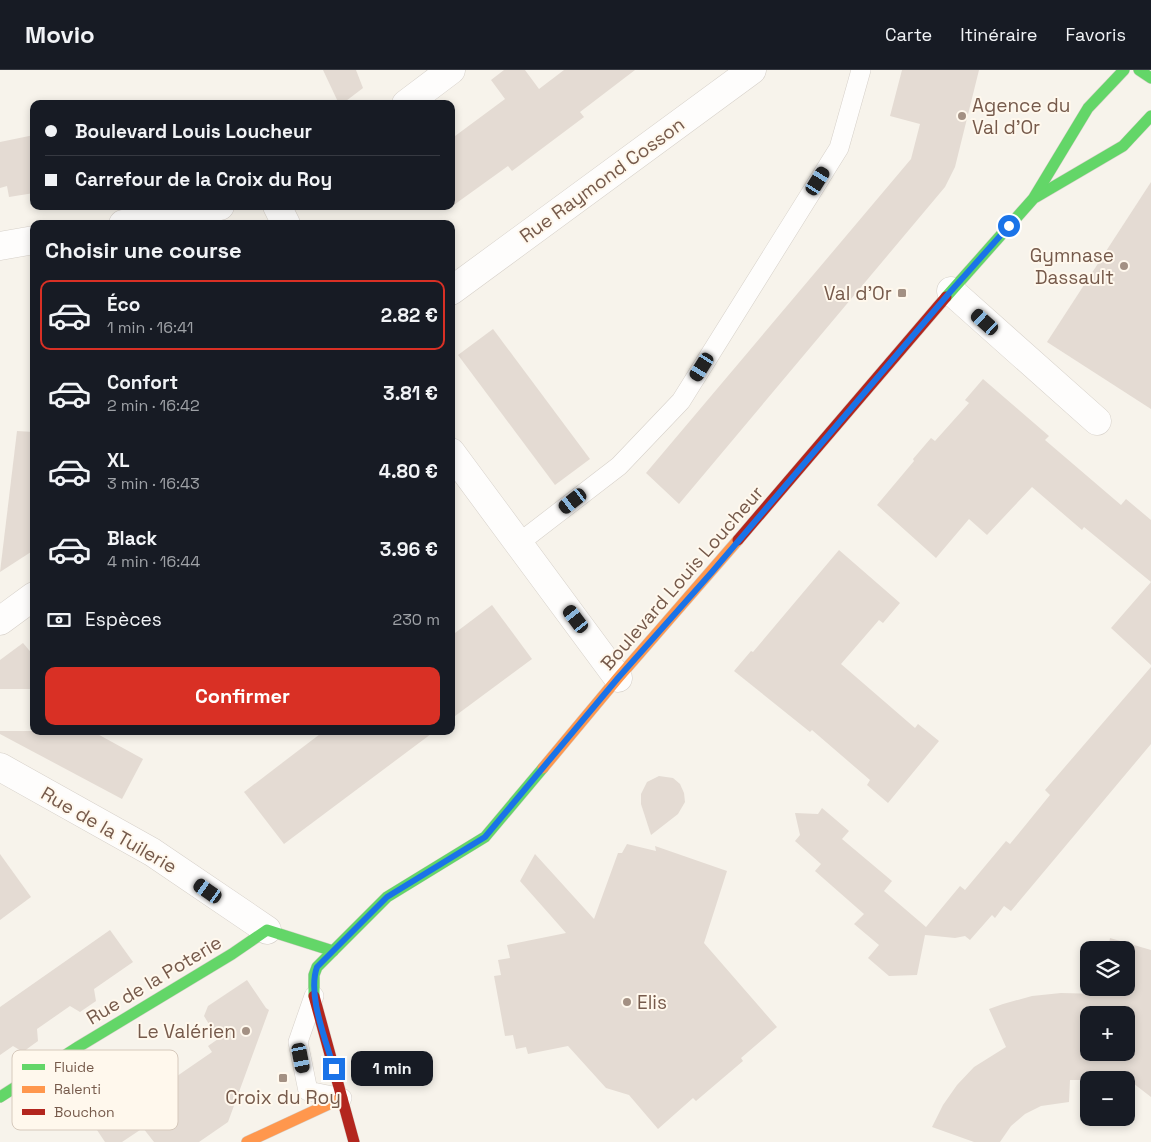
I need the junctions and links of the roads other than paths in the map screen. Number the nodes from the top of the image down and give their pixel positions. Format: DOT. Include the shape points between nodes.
graph roads {
  1 [pos="451,70"];
  2 [pos="752,70"];
  3 [pos="861,70"];
  4 [pos="1124,70"];
  5 [pos="1138,70"];
  6 [pos="1151,78"];
  7 [pos="411,100"];
  8 [pos="1151,116"];
  9 [pos="1032,200"];
  10 [pos="199,210"];
  11 [pos="145,220"];
  12 [pos="30,241"];
  13 [pos="0,246"];
  14 [pos="455,288"];
  15 [pos="951,291"];
  16 [pos="1097,422"];
  17 [pos="455,457"];
  18 [pos="519,543"];
  19 [pos="30,599"];
  20 [pos="0,621"];
  21 [pos="618,678"];
  22 [pos="0,768"];
  23 [pos="267,930"];
  24 [pos="333,951"];
  25 [pos="314,996"];
  26 [pos="73,1050"];
  27 [pos="12,1089"];
  28 [pos="0,1097"];
  29 [pos="342,1098"];
  30 [pos="247,1142"];
  31 [pos="354,1142"];
  1 -- 7 [label="street"];
  2 -- 14 [label="street, Rue Raymond Cosson"];
  3 -- 18 [label="lane" via="839,148 681,401 619,466"];
  4 -- 9 [label="main road, Boulevard Louis Loucheur" via="1088,108"];
  5 -- 6 [label="main road"];
  8 -- 9 [label="main road, Boulevard Louis Loucheur" via="1123,146"];
  9 -- 15 [label="main road, Boulevard Louis Loucheur"];
  10 -- 11 [label="street"];
  12 -- 13 [label="street"];
  15 -- 16 [label="street"];
  15 -- 21 [label="main road, Boulevard Louis Loucheur"];
  17 -- 18 [label="street"];
  18 -- 21 [label="street"];
  19 -- 20 [label="street"];
  21 -- 24 [label="main road, Boulevard Louis Loucheur" via="485,837 387,897"];
  22 -- 23 [label="street, Rue de la Tuilerie" via="152,852"];
  23 -- 24 [label="main road"];
  23 -- 26 [label="main road, Rue de la Poterie"];
  24 -- 25 [label="main road, Boulevard Louis Loucheur" via="317,967"];
  25 -- 29 [label="main road, Boulevard Louis Loucheur"];
  25 -- 29 [label="lane" via="298,1042 308,1091"];
  27 -- 28 [label="main road, Rue de la Poterie"];
  29 -- 30 [label="main road"];
  29 -- 31 [label="main road, Boulevard Louis Loucheur"];
}
